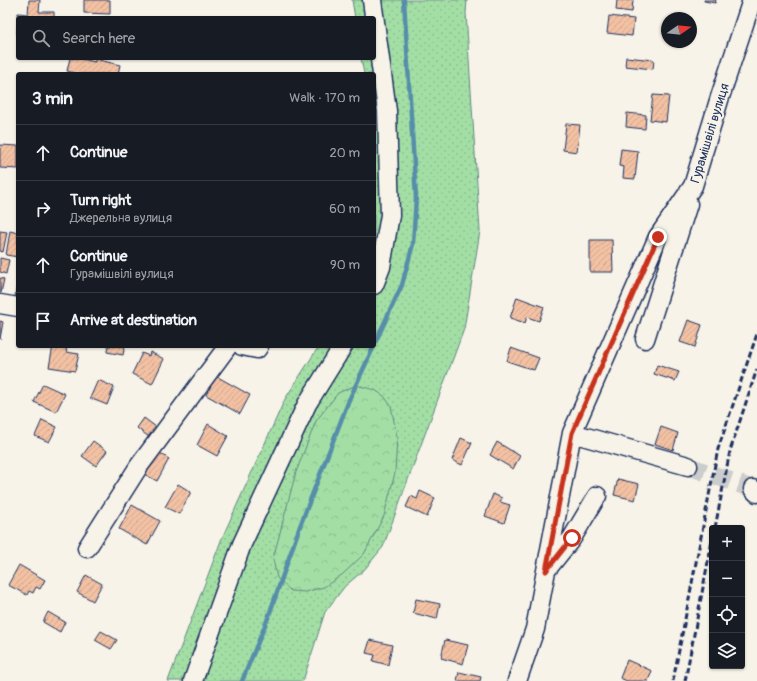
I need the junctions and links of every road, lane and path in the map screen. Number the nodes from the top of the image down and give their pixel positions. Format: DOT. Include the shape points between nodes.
graph roads {
  1 [pos="372,0"];
  2 [pos="752,0"];
  3 [pos="374,16"];
  4 [pos="376,29"];
  5 [pos="694,186"];
  6 [pos="376,280"];
  7 [pos="0,304"];
  8 [pos="16,307"];
  9 [pos="645,339"];
  10 [pos="227,348"];
  11 [pos="342,348"];
  12 [pos="572,433"];
  13 [pos="688,466"];
  14 [pos="597,496"];
  15 [pos="87,548"];
  16 [pos="546,571"];
  17 [pos="193,681"];
  18 [pos="517,681"];
  1 -- 3 [label="street"];
  2 -- 5 [label="street, Гурамішвілі вулиця"];
  4 -- 6 [label="street" via="387,110 390,215 381,267"];
  5 -- 9 [label="street"];
  5 -- 12 [label="street, Гурамішвілі вулиця" via="658,237"];
  7 -- 8 [label="street"];
  10 -- 15 [label="street" via="139,466"];
  11 -- 17 [label="street" via="307,404 242,544"];
  12 -- 13 [label="street"];
  12 -- 16 [label="street, Гурамішвілі вулиця"];
  14 -- 16 [label="street" via="572,538"];
  16 -- 18 [label="street, Гурамішвілі вулиця" via="535,629"];
}
